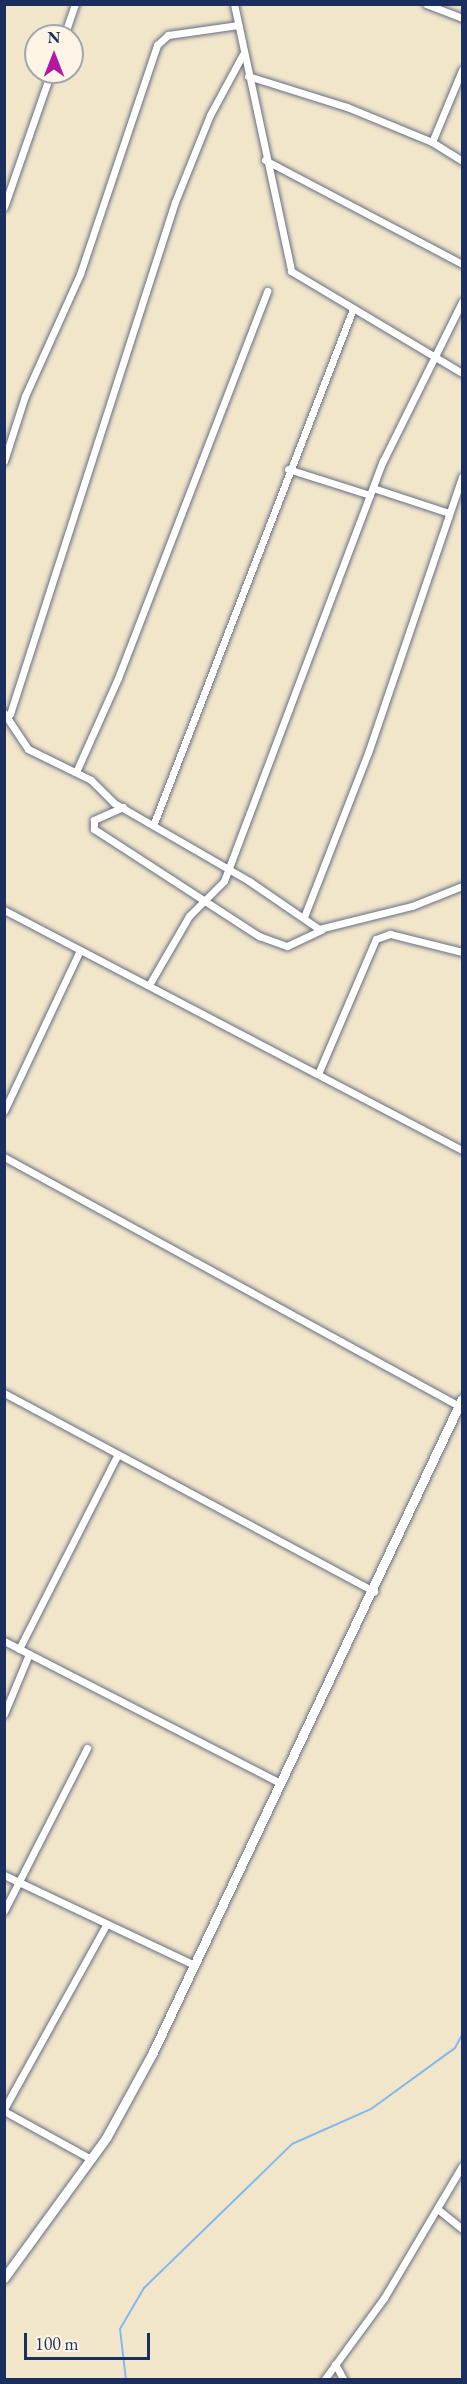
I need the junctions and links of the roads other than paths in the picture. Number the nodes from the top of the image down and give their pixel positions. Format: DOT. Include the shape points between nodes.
graph roads {
  1 [pos="75,4"];
  2 [pos="234,4"];
  3 [pos="426,4"];
  4 [pos="462,18"];
  5 [pos="68,24"];
  6 [pos="238,25"];
  7 [pos="243,54"];
  8 [pos="462,70"];
  9 [pos="248,76"];
  10 [pos="47,84"];
  11 [pos="432,142"];
  12 [pos="265,160"];
  13 [pos="462,161"];
  14 [pos="4,207"];
  15 [pos="462,264"];
  16 [pos="267,291"];
  17 [pos="462,302"];
  18 [pos="352,309"];
  19 [pos="435,354"];
  20 [pos="462,374"];
  21 [pos="4,461"];
  22 [pos="288,469"];
  23 [pos="462,477"];
  24 [pos="372,492"];
  25 [pos="449,513"];
  26 [pos="7,713"];
  27 [pos="76,772"];
  28 [pos="123,807"];
  29 [pos="154,824"];
  30 [pos="228,869"];
  31 [pos="462,886"];
  32 [pos="206,904"];
  33 [pos="4,910"];
  34 [pos="304,917"];
  35 [pos="322,930"];
  36 [pos="80,950"];
  37 [pos="462,952"];
  38 [pos="149,986"];
  39 [pos="318,1074"];
  40 [pos="4,1111"];
  41 [pos="462,1150"];
  42 [pos="4,1157"];
  43 [pos="4,1393"];
  44 [pos="461,1402"];
  45 [pos="117,1456"];
  46 [pos="374,1591"];
  47 [pos="4,1641"];
  48 [pos="19,1648"];
  49 [pos="29,1654"];
  50 [pos="4,1714"];
  51 [pos="87,1748"];
  52 [pos="280,1783"];
  53 [pos="4,1875"];
  54 [pos="20,1883"];
  55 [pos="4,1911"];
  56 [pos="106,1925"];
  57 [pos="194,1965"];
  58 [pos="4,2110"];
  59 [pos="91,2159"];
  60 [pos="462,2166"];
  61 [pos="440,2211"];
  62 [pos="462,2229"];
  63 [pos="5,2276"];
  64 [pos="335,2364"];
  65 [pos="324,2379"];
  66 [pos="344,2379"];
  1 -- 5 [label="street"];
  2 -- 6 [label="street"];
  3 -- 4 [label="street"];
  6 -- 7 [label="street"];
  6 -- 21 [label="street" via="168,35 157,45 80,274 25,396"];
  7 -- 9 [label="street"];
  7 -- 26 [label="street" via="210,115 175,202"];
  8 -- 11 [label="street"];
  9 -- 11 [label="street"];
  9 -- 12 [label="street"];
  10 -- 14 [label="street"];
  11 -- 13 [label="street"];
  12 -- 15 [label="street"];
  12 -- 18 [label="street" via="291,271"];
  16 -- 27 [label="street" via="118,678"];
  17 -- 19 [label="street"];
  18 -- 19 [label="street"];
  18 -- 22 [label="street"];
  19 -- 20 [label="street"];
  19 -- 24 [label="street"];
  22 -- 24 [label="street"];
  22 -- 29 [label="street"];
  23 -- 25 [label="street"];
  24 -- 25 [label="street"];
  24 -- 30 [label="street"];
  25 -- 34 [label="street" via="368,753"];
  26 -- 27 [label="street" via="28,749"];
  27 -- 28 [label="street"];
  28 -- 29 [label="street"];
  28 -- 32 [label="street" via="94,820 94,829"];
  29 -- 30 [label="street"];
  30 -- 32 [label="street"];
  30 -- 34 [label="street"];
  31 -- 35 [label="street"];
  32 -- 35 [label="street" via="274,945 298,943"];
  32 -- 38 [label="street" via="189,916"];
  33 -- 36 [label="street"];
  34 -- 35 [label="street"];
  36 -- 38 [label="street"];
  36 -- 40 [label="street"];
  37 -- 39 [label="street" via="390,934 376,939"];
  38 -- 39 [label="street"];
  39 -- 41 [label="street"];
  42 -- 44 [label="street"];
  43 -- 45 [label="street"];
  44 -- 46 [label="street"];
  45 -- 46 [label="street"];
  45 -- 48 [label="street"];
  46 -- 52 [label="street"];
  47 -- 48 [label="street"];
  48 -- 49 [label="street"];
  49 -- 50 [label="street"];
  49 -- 52 [label="street"];
  51 -- 54 [label="street"];
  52 -- 57 [label="street"];
  53 -- 54 [label="street"];
  54 -- 55 [label="street"];
  54 -- 56 [label="street"];
  56 -- 57 [label="street"];
  56 -- 58 [label="street"];
  57 -- 59 [label="street" via="153,2052"];
  58 -- 59 [label="street"];
  59 -- 63 [label="street"];
  60 -- 61 [label="street"];
  61 -- 62 [label="street"];
  61 -- 64 [label="street"];
  64 -- 65 [label="street"];
  64 -- 66 [label="street"];
}
